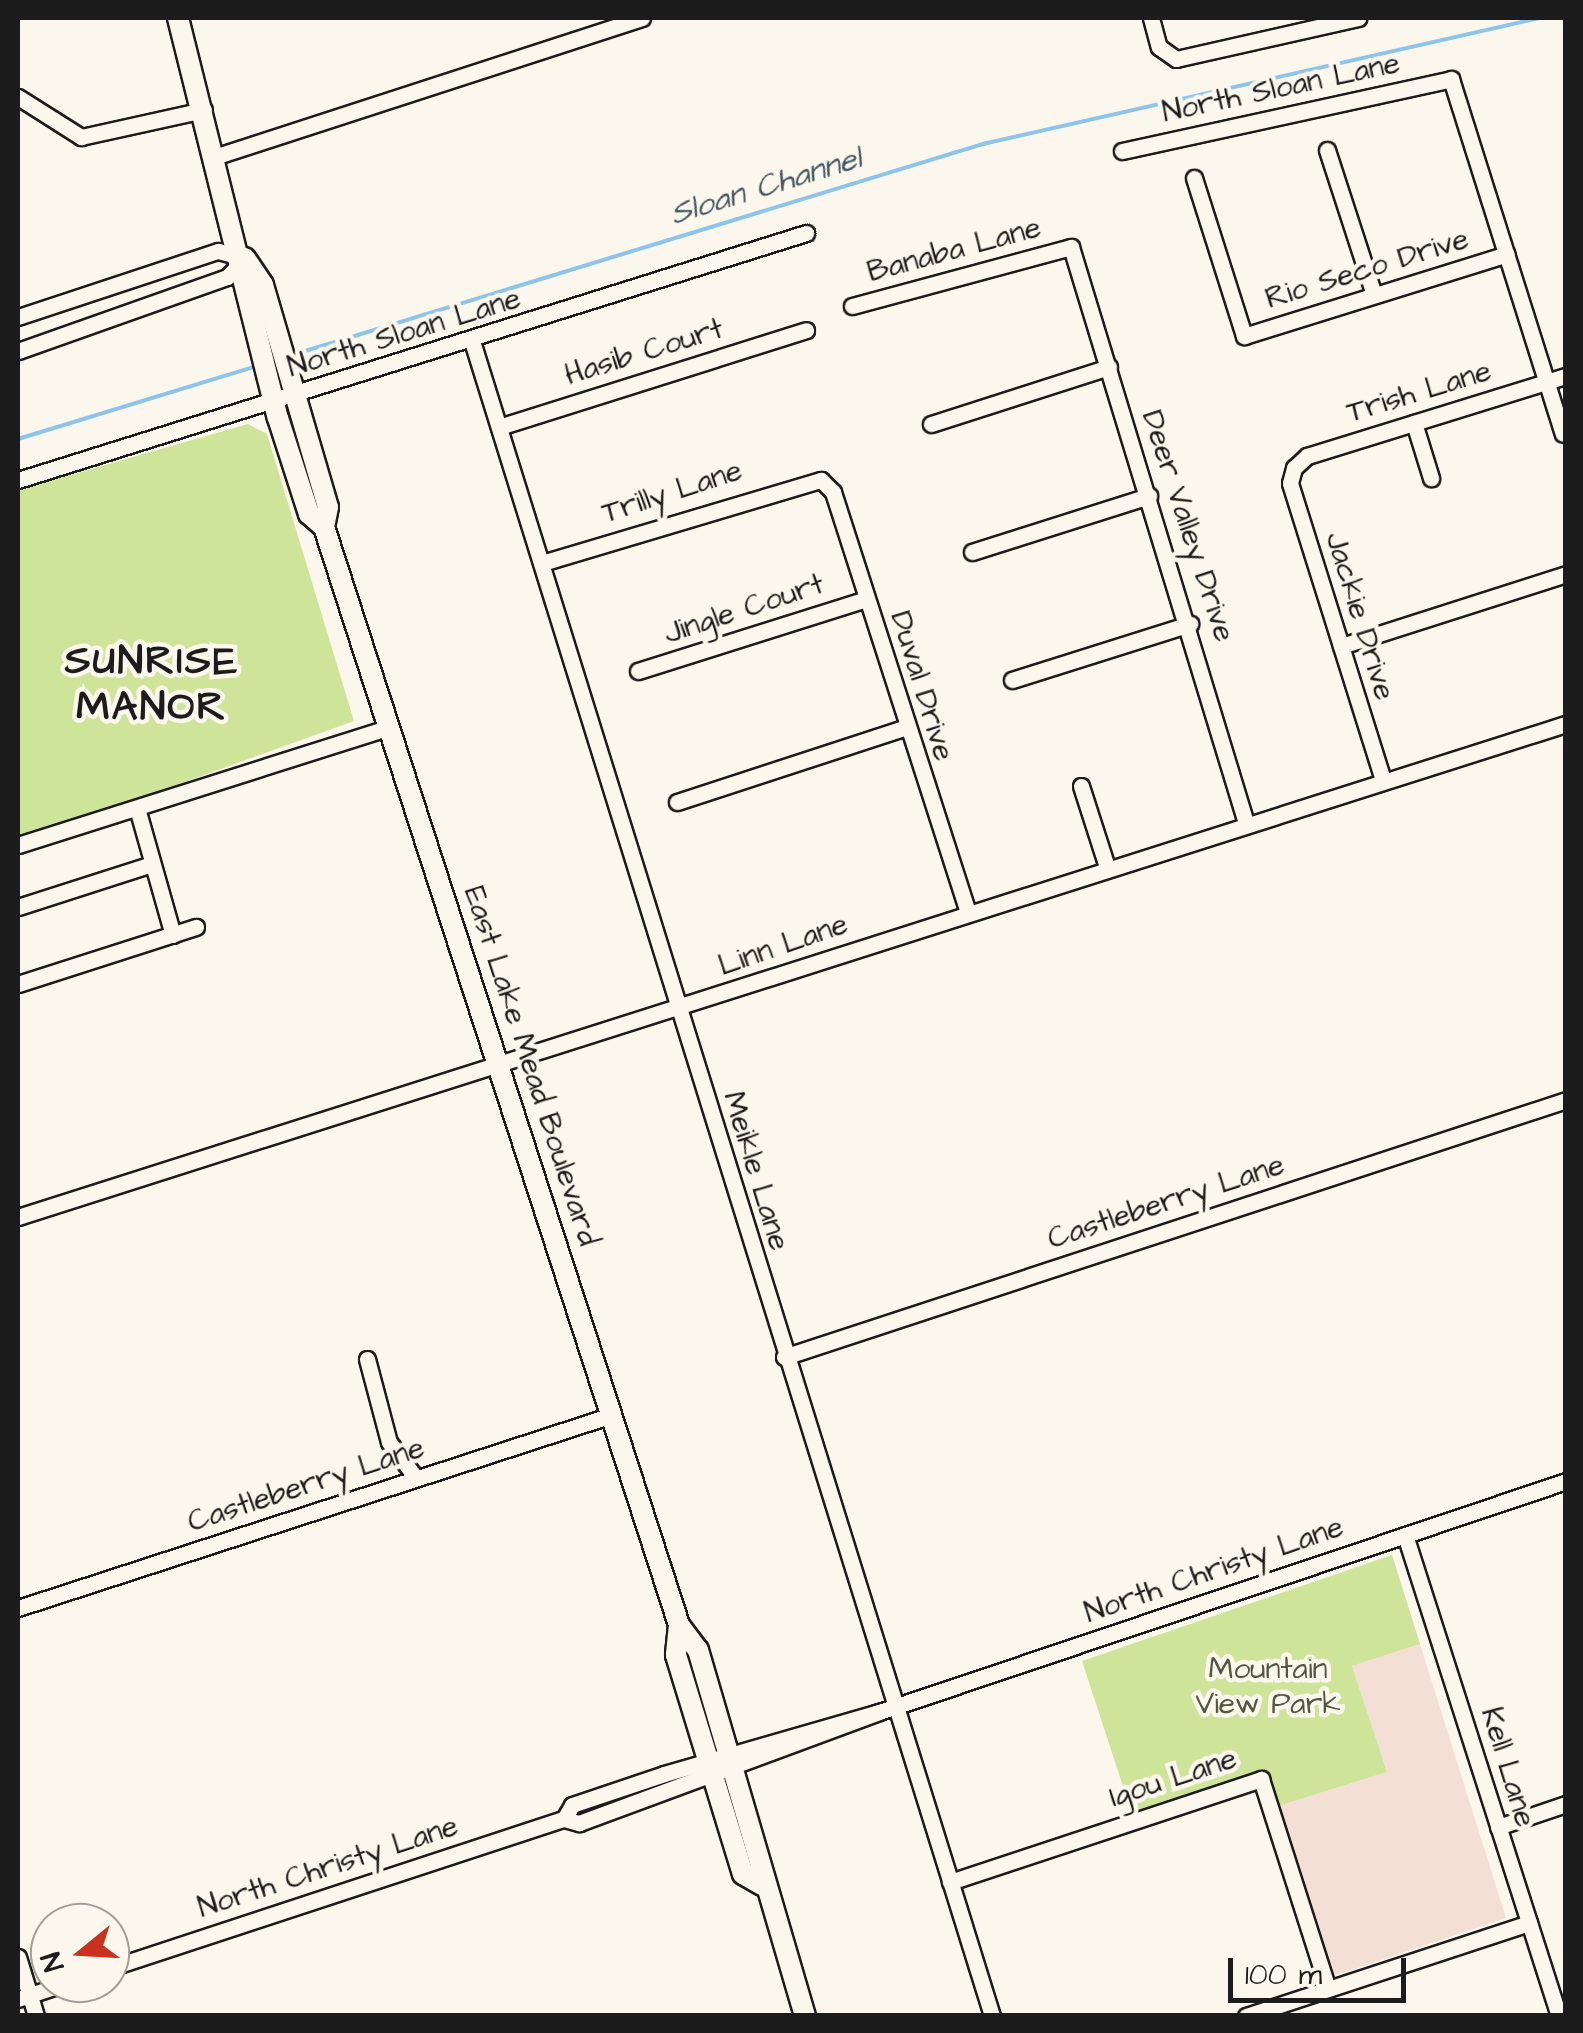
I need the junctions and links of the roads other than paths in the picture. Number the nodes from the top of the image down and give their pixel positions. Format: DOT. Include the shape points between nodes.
graph roads {
  1 [pos="642,18"];
  2 [pos="1151,18"];
  3 [pos="1358,18"];
  4 [pos="184,19"];
  5 [pos="18,97"];
  6 [pos="204,110"];
  7 [pos="1328,150"];
  8 [pos="1122,151"];
  9 [pos="216,156"];
  10 [pos="1194,178"];
  11 [pos="806,233"];
  12 [pos="1070,247"];
  13 [pos="1507,254"];
  14 [pos="245,258"];
  15 [pos="1374,296"];
  16 [pos="852,306"];
  17 [pos="18,314"];
  18 [pos="806,330"];
  19 [pos="472,341"];
  20 [pos="24,349"];
  21 [pos="1109,367"];
  22 [pos="1566,376"];
  23 [pos="1547,382"];
  24 [pos="281,389"];
  25 [pos="1414,423"];
  26 [pos="931,424"];
  27 [pos="499,426"];
  28 [pos="1564,434"];
  29 [pos="1294,468"];
  30 [pos="1431,478"];
  31 [pos="18,480"];
  32 [pos="820,480"];
  33 [pos="1149,496"];
  34 [pos="972,552"];
  35 [pos="542,563"];
  36 [pos="1566,574"];
  37 [pos="866,599"];
  38 [pos="1190,624"];
  39 [pos="1341,646"];
  40 [pos="638,672"];
  41 [pos="1012,680"];
  42 [pos="1566,724"];
  43 [pos="390,727"];
  44 [pos="906,728"];
  45 [pos="1383,780"];
  46 [pos="1081,786"];
  47 [pos="677,802"];
  48 [pos="137,808"];
  49 [pos="1246,823"];
  50 [pos="18,846"];
  51 [pos="152,864"];
  52 [pos="1107,867"];
  53 [pos="18,907"];
  54 [pos="968,912"];
  55 [pos="196,927"];
  56 [pos="173,935"];
  57 [pos="18,984"];
  58 [pos="679,1008"];
  59 [pos="499,1066"];
  60 [pos="1566,1100"];
  61 [pos="18,1217"];
  62 [pos="784,1357"];
  63 [pos="367,1359"];
  64 [pos="612,1415"];
  65 [pos="416,1478"];
  66 [pos="1566,1482"];
  67 [pos="1405,1535"];
  68 [pos="18,1608"];
  69 [pos="679,1625"];
  70 [pos="896,1707"];
  71 [pos="733,1761"];
  72 [pos="711,1769"];
  73 [pos="1566,1804"];
  74 [pos="1498,1827"];
  75 [pos="950,1882"];
  76 [pos="762,1886"];
  77 [pos="1530,1923"];
  78 [pos="18,1957"];
  79 [pos="130,1961"];
  80 [pos="1566,1977"];
  81 [pos="1548,1983"];
  82 [pos="1328,1988"];
  83 [pos="24,1997"];
  84 [pos="36,2016"];
  85 [pos="805,2016"];
  86 [pos="992,2016"];
  87 [pos="1246,2016"];
  88 [pos="1559,2016"];
  1 -- 9 [label="street"];
  2 -- 3 [label="street" via="1164,54 1188,58"];
  4 -- 6 [label="main road, East Lake Mead Boulevard"];
  5 -- 6 [label="street" via="81,137"];
  6 -- 9 [label="main road, East Lake Mead Boulevard"];
  7 -- 15 [label="street"];
  8 -- 13 [label="street, North Sloan Lane" via="1452,79"];
  9 -- 14 [label="main road, East Lake Mead Boulevard"];
  10 -- 15 [label="street, Rio Seco Drive" via="1244,336"];
  11 -- 19 [label="street, North Sloan Lane"];
  12 -- 16 [label="street, Banaba Lane"];
  12 -- 21 [label="street, Deer Valley Drive"];
  13 -- 15 [label="street, Rio Seco Drive"];
  13 -- 23 [label="street"];
  14 -- 17 [label="street" via="218,251"];
  14 -- 20 [label="street" via="228,277"];
  14 -- 24 [label="main road, East Lake Mead Boulevard"];
  17 -- 20 [label="street"];
  18 -- 27 [label="street, Hasib Court"];
  19 -- 24 [label="street, North Sloan Lane"];
  19 -- 27 [label="street, Meikle Lane"];
  21 -- 26 [label="street"];
  21 -- 33 [label="street, Deer Valley Drive"];
  22 -- 23 [label="street, Trish Lane"];
  23 -- 25 [label="street, Trish Lane"];
  23 -- 28 [label="street"];
  24 -- 31 [label="street, North Sloan Lane"];
  24 -- 43 [label="main road, East Lake Mead Boulevard" via="328,508 324,527"];
  25 -- 29 [label="street, Trish Lane"];
  25 -- 30 [label="street"];
  27 -- 35 [label="street, Meikle Lane"];
  29 -- 39 [label="street, Jackie Drive" via="1290,483"];
  32 -- 35 [label="street, Trilly Lane"];
  32 -- 37 [label="street, Duval Drive" via="833,492"];
  33 -- 34 [label="street"];
  33 -- 38 [label="street, Deer Valley Drive"];
  35 -- 58 [label="street, Meikle Lane"];
  36 -- 39 [label="street"];
  37 -- 40 [label="street, Jingle Court"];
  37 -- 44 [label="street, Duval Drive"];
  38 -- 41 [label="street"];
  38 -- 49 [label="street, Deer Valley Drive"];
  39 -- 45 [label="street, Jackie Drive"];
  42 -- 45 [label="street, Linn Lane"];
  43 -- 48 [label="street"];
  43 -- 59 [label="main road, East Lake Mead Boulevard"];
  44 -- 47 [label="street"];
  44 -- 54 [label="street, Duval Drive"];
  45 -- 49 [label="street, Linn Lane"];
  46 -- 52 [label="street"];
  48 -- 50 [label="street"];
  48 -- 51 [label="street"];
  49 -- 52 [label="street, Linn Lane"];
  51 -- 53 [label="street"];
  51 -- 56 [label="street"];
  52 -- 54 [label="street, Linn Lane"];
  54 -- 58 [label="street, Linn Lane"];
  55 -- 56 [label="street"];
  56 -- 57 [label="street"];
  58 -- 59 [label="street, Linn Lane"];
  58 -- 62 [label="street, Meikle Lane"];
  59 -- 61 [label="street, Linn Lane"];
  59 -- 64 [label="main road, East Lake Mead Boulevard"];
  60 -- 62 [label="street, Castleberry Lane"];
  62 -- 70 [label="street, Meikle Lane"];
  63 -- 65 [label="street" via="389,1442"];
  64 -- 65 [label="street, Castleberry Lane"];
  64 -- 69 [label="main road, East Lake Mead Boulevard"];
  65 -- 68 [label="street, Castleberry Lane"];
  66 -- 67 [label="street, North Christy Lane"];
  67 -- 70 [label="street, North Christy Lane"];
  67 -- 74 [label="street, Kell Lane"];
  69 -- 71 [label="main road, East Lake Mead Boulevard" via="698,1650"];
  69 -- 72 [label="main road, East Lake Mead Boulevard" via="676,1656"];
  70 -- 71 [label="street, North Christy Lane"];
  70 -- 75 [label="street, Meikle Lane"];
  71 -- 72 [label="street, North Christy Lane"];
  71 -- 76 [label="main road, East Lake Mead Boulevard" via="767,1866"];
  72 -- 76 [label="main road, East Lake Mead Boulevard" via="743,1874"];
  72 -- 79 [label="street, North Christy Lane" via="572,1805 564,1819"];
  73 -- 74 [label="street"];
  74 -- 77 [label="street, Kell Lane"];
  75 -- 82 [label="street, Igou Lane" via="1261,1778"];
  75 -- 86 [label="street, Meikle Lane"];
  76 -- 85 [label="main road, East Lake Mead Boulevard"];
  77 -- 81 [label="street, Kell Lane"];
  77 -- 82 [label="street"];
  78 -- 83 [label="street"];
  80 -- 81 [label="street"];
  81 -- 88 [label="street, Kell Lane"];
  82 -- 87 [label="street"];
  83 -- 84 [label="street"];
}
